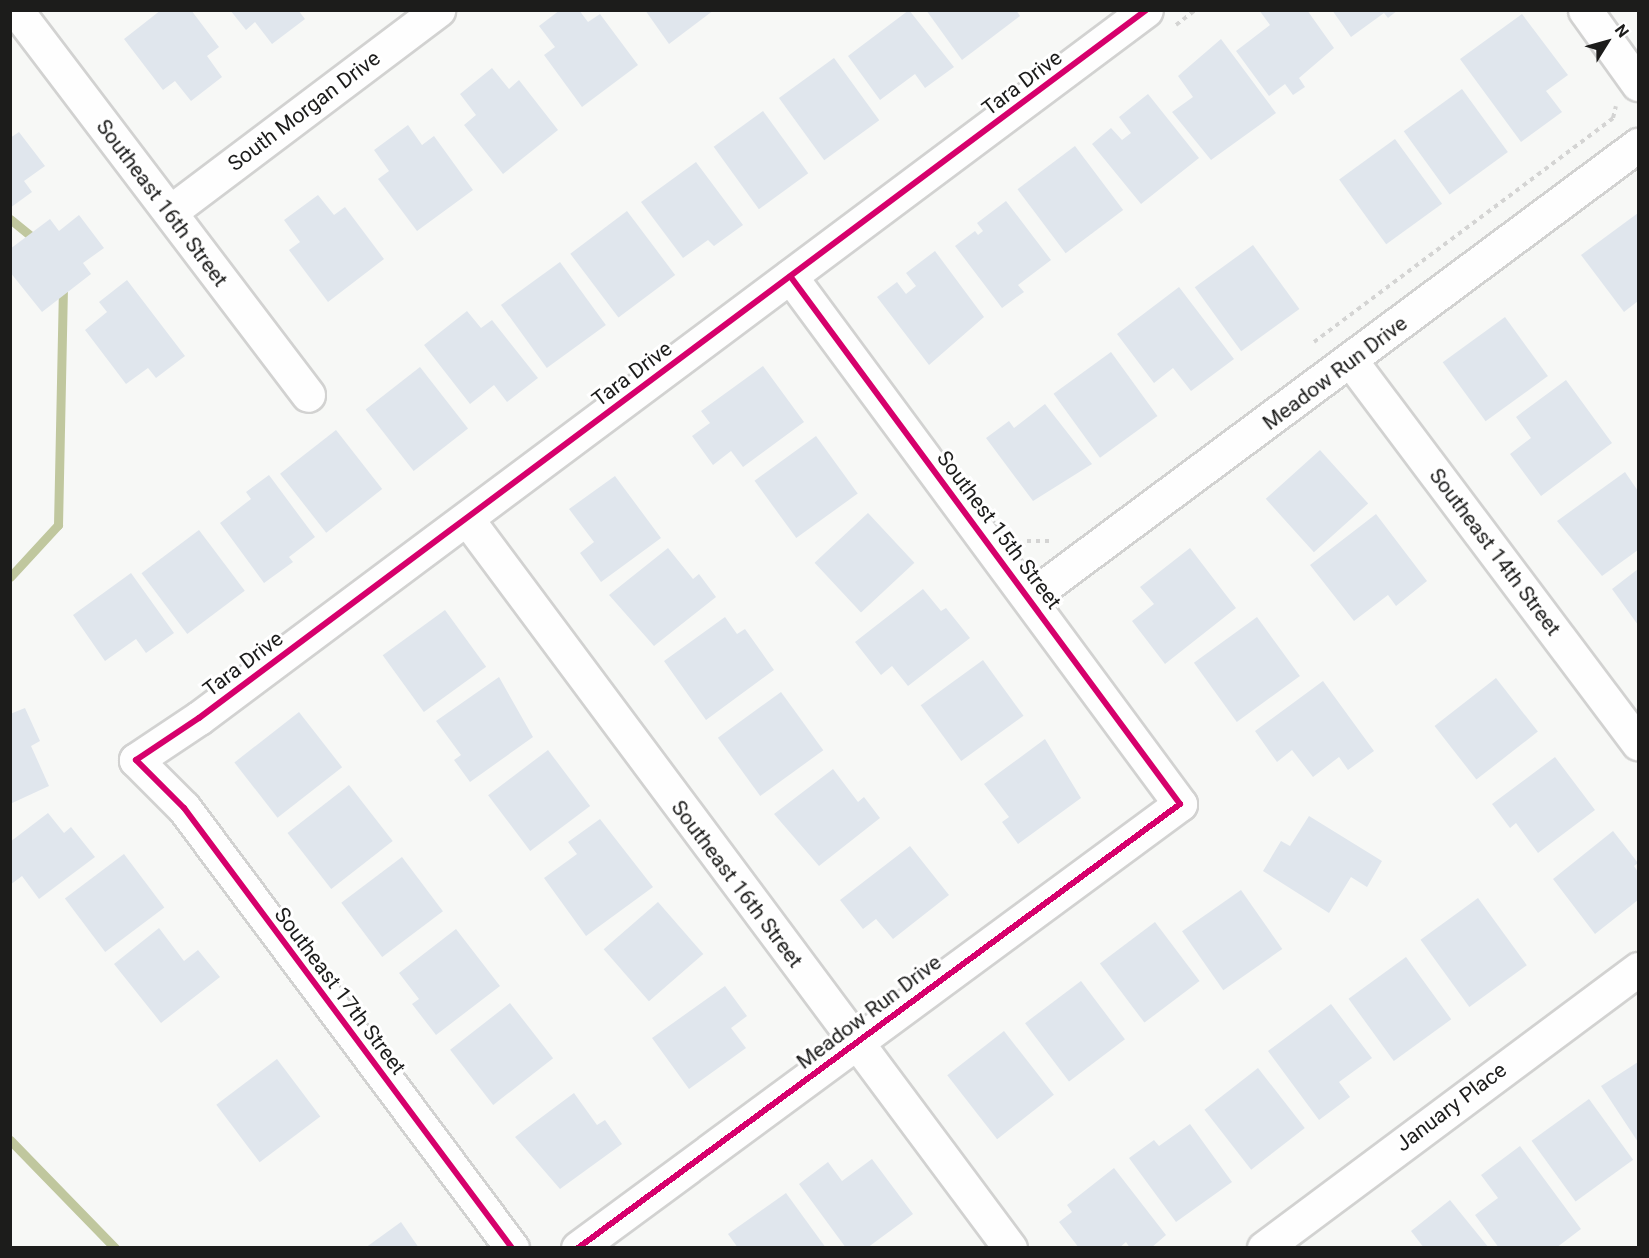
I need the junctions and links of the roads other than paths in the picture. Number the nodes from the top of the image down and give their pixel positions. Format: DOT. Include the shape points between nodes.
graph roads {
  1 [pos="16,10"];
  2 [pos="438,10"];
  3 [pos="1585,10"];
  4 [pos="1157,20"];
  5 [pos="1627,92"];
  6 [pos="1638,146"];
  7 [pos="170,212"];
  8 [pos="790,276"];
  9 [pos="1351,361"];
  10 [pos="308,395"];
  11 [pos="467,519"];
  12 [pos="1030,597"];
  13 [pos="1638,743"];
  14 [pos="136,760"];
  15 [pos="1180,804"];
  16 [pos="1638,969"];
  17 [pos="856,1043"];
  18 [pos="512,1248"];
  19 [pos="578,1248"];
  20 [pos="1010,1248"];
  21 [pos="1264,1248"];
  1 -- 7 [label="street, Southeast 16th Street"];
  2 -- 7 [label="street, South Morgan Drive"];
  3 -- 5 [label="street"];
  4 -- 8 [label="street, Tara Drive"];
  6 -- 9 [label="street, Meadow Run Drive"];
  7 -- 10 [label="street, Southeast 16th Street"];
  8 -- 11 [label="street, Tara Drive"];
  8 -- 12 [label="street, Southest 15th Street"];
  9 -- 12 [label="street, Meadow Run Drive"];
  9 -- 13 [label="street, Southeast 14th Street"];
  11 -- 14 [label="street, Tara Drive"];
  11 -- 17 [label="street, Southeast 16th Street"];
  12 -- 15 [label="street, Southest 15th Street"];
  14 -- 18 [label="street, Southeast 17th Street" via="184,808"];
  15 -- 17 [label="street, Meadow Run Drive"];
  16 -- 21 [label="street, January Place"];
  17 -- 19 [label="street, Meadow Run Drive"];
  17 -- 20 [label="street, Southeast 16th Street"];
}
